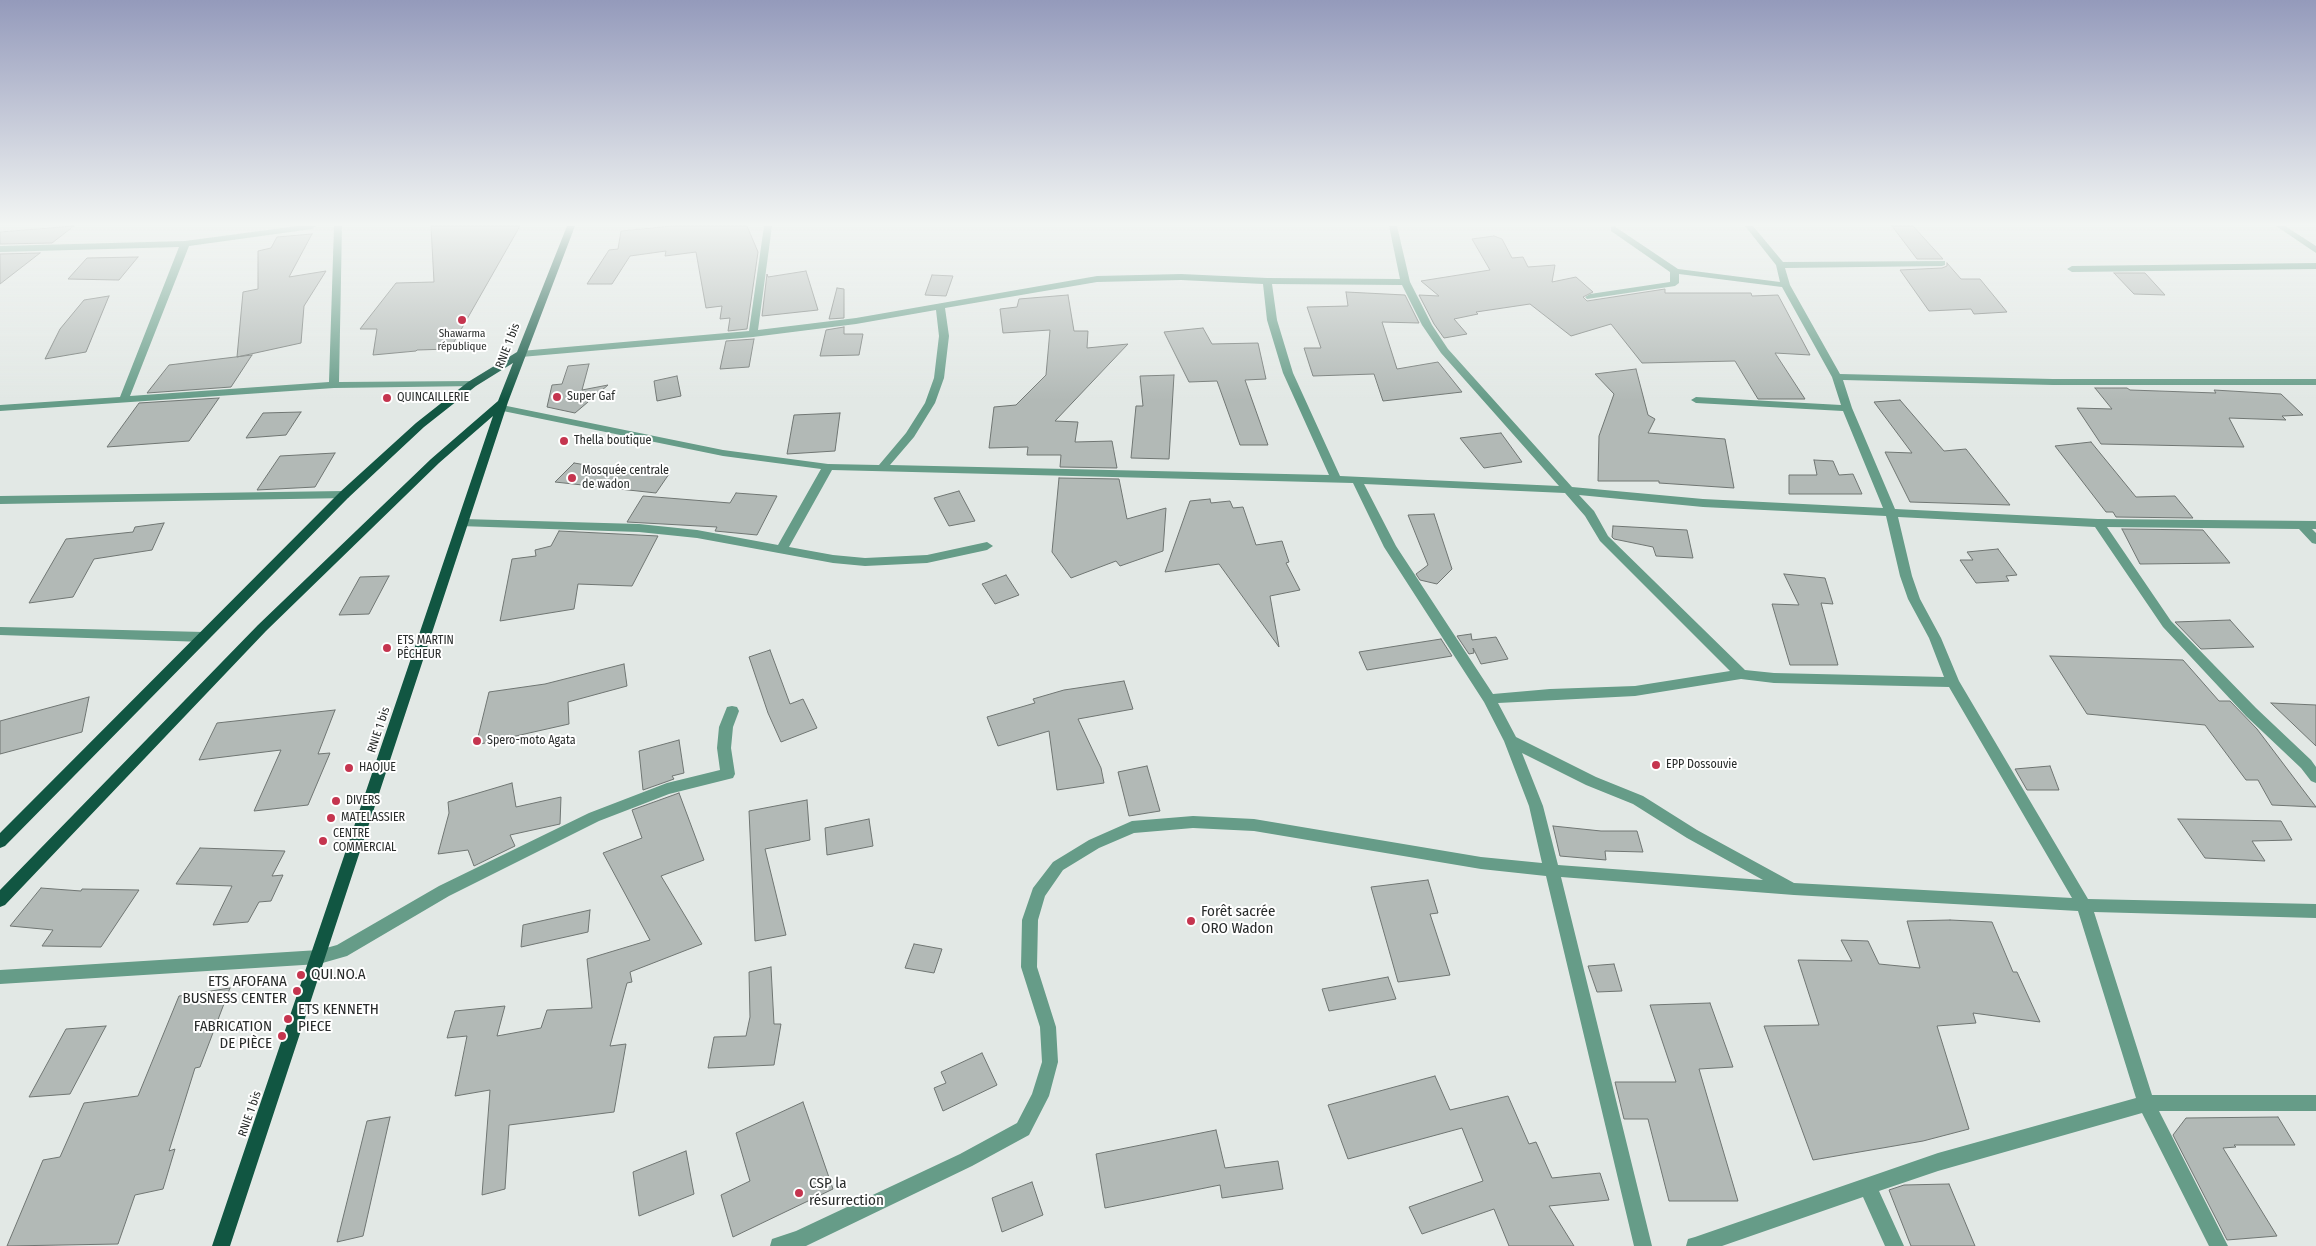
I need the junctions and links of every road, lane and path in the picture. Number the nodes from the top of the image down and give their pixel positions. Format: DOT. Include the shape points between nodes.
graph roads {
  1 [pos="169,284"];
  2 [pos="337,284"];
  3 [pos="548,284"];
  4 [pos="760,284"];
  5 [pos="1064,284"];
  6 [pos="1267,284"];
  7 [pos="1406,284"];
  8 [pos="1671,284"];
  9 [pos="1778,284"];
  10 [pos="1785,285"];
  11 [pos="1590,297"];
  12 [pos="940,306"];
  13 [pos="753,334"];
  14 [pos="521,354"];
  15 [pos="1837,377"];
  16 [pos="2316,382"];
  17 [pos="334,384"];
  18 [pos="472,384"];
  19 [pos="1696,400"];
  20 [pos="123,401"];
  21 [pos="503,405"];
  22 [pos="0,408"];
  23 [pos="1847,408"];
  24 [pos="828,467"];
  25 [pos="881,470"];
  26 [pos="1336,479"];
  27 [pos="1357,480"];
  28 [pos="1570,490"];
  29 [pos="344,495"];
  30 [pos="0,500"];
  31 [pos="1891,513"];
  32 [pos="464,523"];
  33 [pos="2098,523"];
  34 [pos="2302,525"];
  35 [pos="2316,525"];
  36 [pos="2316,540"];
  37 [pos="987,546"];
  38 [pos="782,548"];
  39 [pos="0,631"];
  40 [pos="204,637"];
  41 [pos="1740,674"];
  42 [pos="1953,682"];
  43 [pos="1489,699"];
  44 [pos="732,711"];
  45 [pos="1511,741"];
  46 [pos="2316,777"];
  47 [pos="0,842"];
  48 [pos="1554,871"];
  49 [pos="1794,889"];
  50 [pos="0,900"];
  51 [pos="2084,905"];
  52 [pos="2316,911"];
  53 [pos="319,957"];
  54 [pos="0,977"];
  55 [pos="2146,1103"];
  56 [pos="2316,1103"];
  57 [pos="1868,1186"];
  58 [pos="221,1246"];
  59 [pos="779,1246"];
  60 [pos="1643,1246"];
  61 [pos="1696,1246"];
  62 [pos="1895,1246"];
  63 [pos="2219,1246"];
  1 -- 20 [label="street"];
  2 -- 17 [label="street"];
  3 -- 14 [label="main road, RNIE 1 bis"];
  4 -- 13 [label="street"];
  5 -- 12 [label="street"];
  6 -- 26 [label="street" via="1272,320 1288,373"];
  7 -- 28 [label="street" via="1444,351"];
  8 -- 11 [label="street"];
  9 -- 10 [label="street"];
  10 -- 15 [label="street"];
  12 -- 13 [label="street"];
  12 -- 25 [label="street" via="944,336 939,378 930,403 896,454"];
  13 -- 14 [label="street"];
  14 -- 18 [label="main road"];
  14 -- 21 [label="main road, RNIE 1 bis"];
  15 -- 16 [label="street" via="2053,382"];
  15 -- 23 [label="street"];
  17 -- 18 [label="street"];
  17 -- 20 [label="street"];
  18 -- 29 [label="main road" via="420,425"];
  19 -- 23 [label="street"];
  20 -- 22 [label="street"];
  21 -- 24 [label="street" via="723,453"];
  21 -- 32 [label="main road, RNIE 1 bis"];
  21 -- 50 [label="main road" via="435,461 262,628"];
  23 -- 31 [label="street"];
  24 -- 25 [label="street"];
  24 -- 38 [label="street"];
  25 -- 26 [label="street"];
  26 -- 27 [label="street"];
  27 -- 28 [label="street"];
  27 -- 43 [label="street" via="1390,547"];
  28 -- 31 [label="street" via="1703,503"];
  28 -- 41 [label="street" via="1604,538"];
  29 -- 30 [label="street"];
  29 -- 40 [label="main road"];
  31 -- 33 [label="street"];
  31 -- 42 [label="street" via="1906,576"];
  32 -- 38 [label="street" via="639,528"];
  32 -- 53 [label="main road, RNIE 1 bis"];
  33 -- 34 [label="street"];
  33 -- 46 [label="street" via="2167,624"];
  34 -- 35 [label="street"];
  34 -- 36 [label="street"];
  37 -- 38 [label="street" via="927,559 894,562 833,559"];
  39 -- 40 [label="street"];
  40 -- 47 [label="main road"];
  41 -- 42 [label="street" via="1774,678"];
  41 -- 43 [label="street" via="1635,691"];
  42 -- 51 [label="street"];
  43 -- 45 [label="street"];
  44 -- 53 [label="street" via="724,748 728,774 667,789 594,817 444,891 341,951"];
  45 -- 48 [label="street" via="1536,806"];
  45 -- 49 [label="street" via="1591,781 1638,800 1692,834"];
  48 -- 49 [label="street"];
  48 -- 59 [label="street" via="1481,863 1254,825 1193,822 1132,827 1094,844 1058,866 1038,894 1030,920 1029,967 1048,1027 1050,1062 1040,1096 1023,1129 966,1160 799,1240"];
  48 -- 60 [label="street"];
  49 -- 51 [label="street"];
  51 -- 52 [label="street"];
  51 -- 55 [label="street"];
  53 -- 54 [label="street"];
  53 -- 58 [label="main road, RNIE 1 bis"];
  55 -- 56 [label="street"];
  55 -- 57 [label="street" via="1938,1162"];
  55 -- 63 [label="street"];
  57 -- 61 [label="street"];
  57 -- 62 [label="street"];
}
